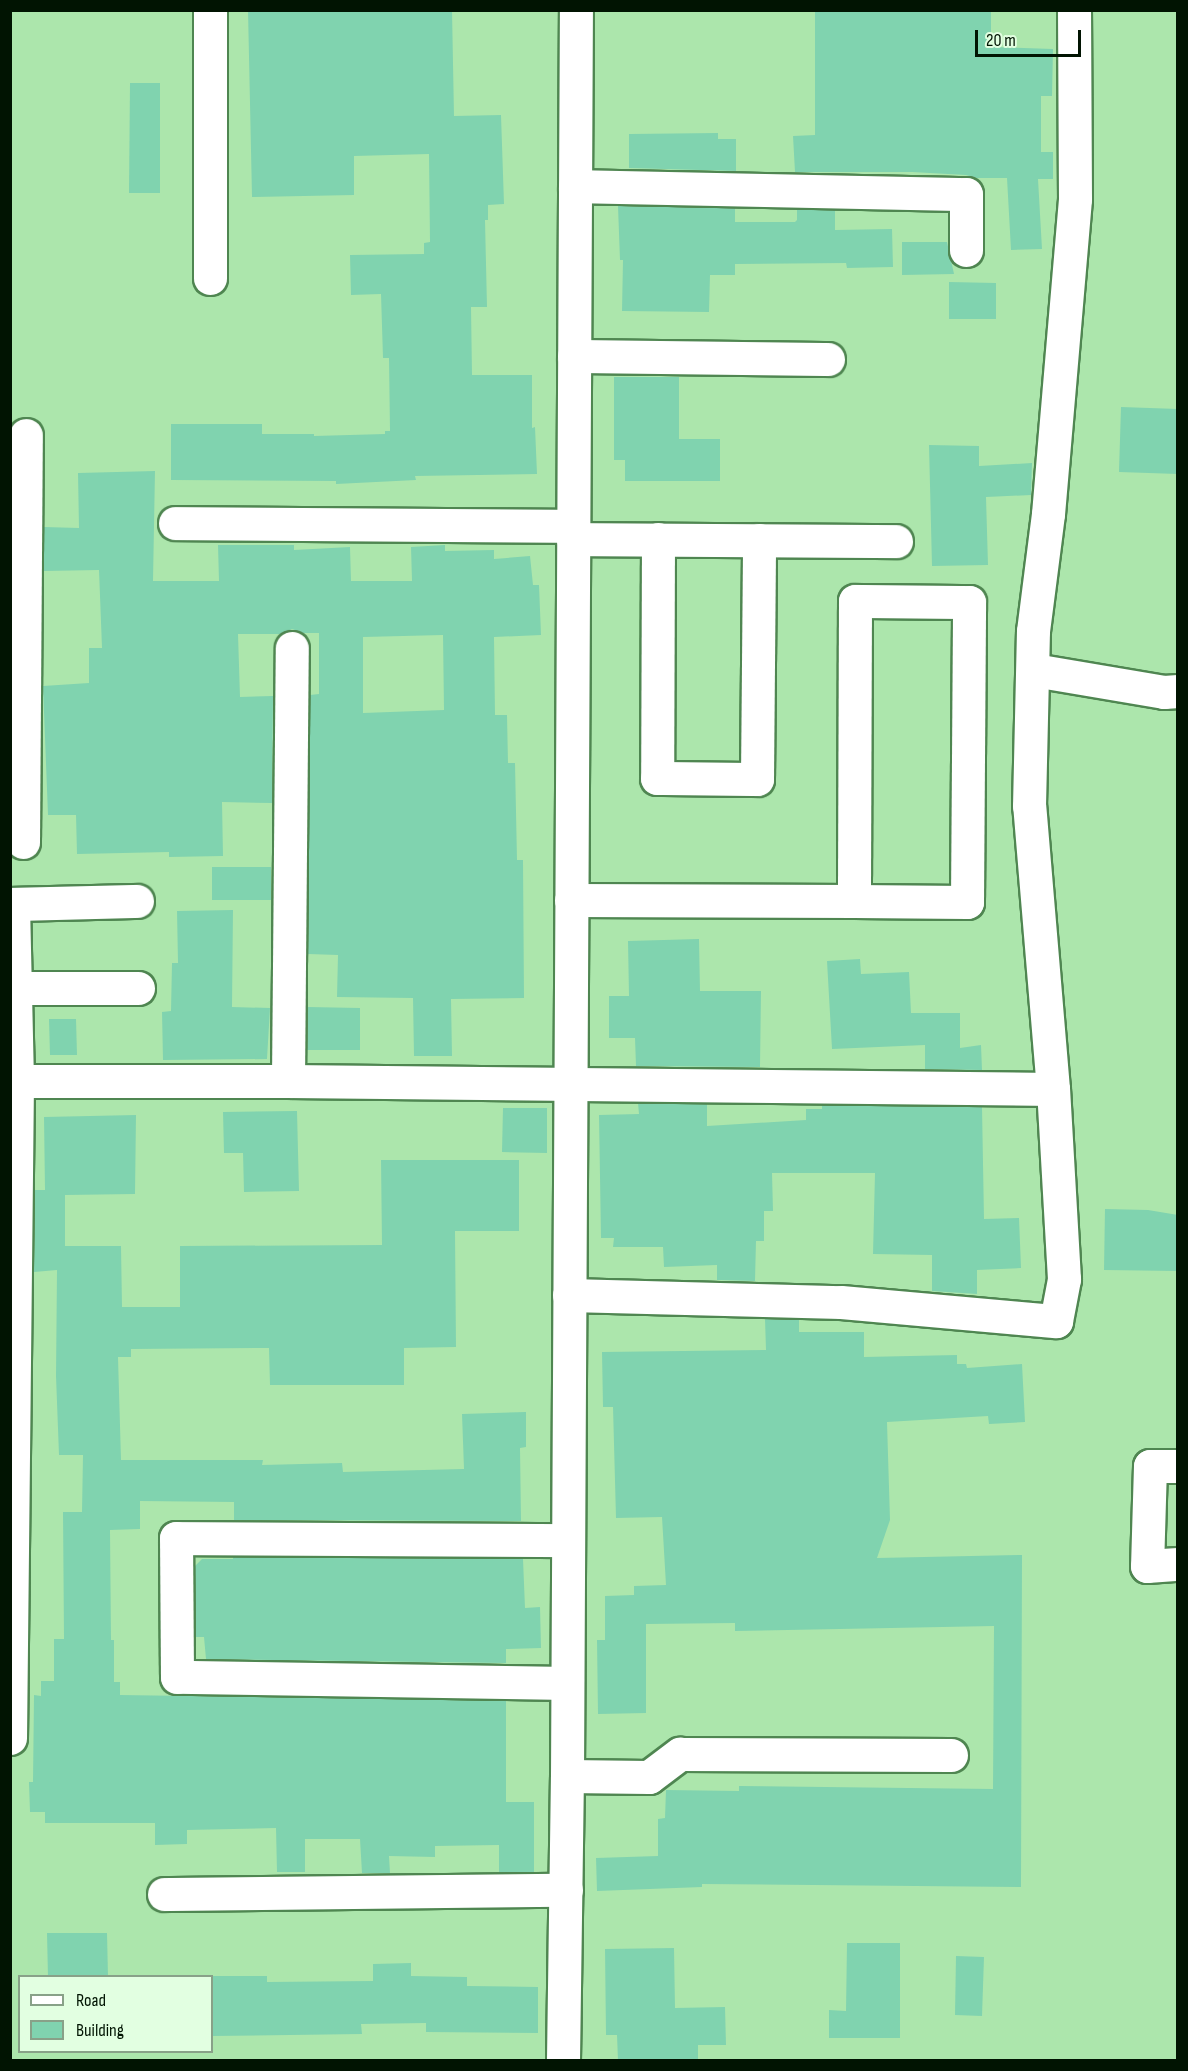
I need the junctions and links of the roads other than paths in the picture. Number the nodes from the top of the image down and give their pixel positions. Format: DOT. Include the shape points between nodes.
graph roads {
  1 [pos="210,10"];
  2 [pos="576,10"];
  3 [pos="1074,10"];
  4 [pos="574,186"];
  5 [pos="966,250"];
  6 [pos="210,278"];
  7 [pos="574,356"];
  8 [pos="828,359"];
  9 [pos="26,435"];
  10 [pos="175,523"];
  11 [pos="573,532"];
  12 [pos="658,539"];
  13 [pos="759,540"];
  14 [pos="896,541"];
  15 [pos="292,648"];
  16 [pos="18,661"];
  17 [pos="1034,670"];
  18 [pos="1178,691"];
  19 [pos="23,842"];
  20 [pos="571,900"];
  21 [pos="137,902"];
  22 [pos="854,902"];
  23 [pos="15,988"];
  24 [pos="138,988"];
  25 [pos="14,1081"];
  26 [pos="288,1081"];
  27 [pos="571,1085"];
  28 [pos="1053,1089"];
  29 [pos="569,1295"];
  30 [pos="1178,1466"];
  31 [pos="568,1540"];
  32 [pos="1178,1564"];
  33 [pos="11,1666"];
  34 [pos="567,1683"];
  35 [pos="10,1738"];
  36 [pos="951,1755"];
  37 [pos="567,1776"];
  38 [pos="566,1890"];
  39 [pos="164,1894"];
  40 [pos="563,2061"];
  1 -- 6 [label="street"];
  2 -- 4 [label="street"];
  3 -- 17 [label="street" via="1075,199 1034,631"];
  4 -- 5 [label="street" via="966,194"];
  4 -- 7 [label="street"];
  7 -- 8 [label="street"];
  7 -- 11 [label="street"];
  9 -- 16 [label="street"];
  10 -- 11 [label="street"];
  11 -- 12 [label="street"];
  11 -- 20 [label="street"];
  12 -- 13 [label="street"];
  12 -- 13 [label="street" via="657,778 746,779 757,779"];
  13 -- 14 [label="street"];
  15 -- 26 [label="street"];
  16 -- 19 [label="street"];
  17 -- 18 [label="street" via="1164,692"];
  17 -- 28 [label="street" via="1029,806"];
  20 -- 22 [label="street"];
  20 -- 27 [label="street"];
  21 -- 23 [label="street" via="13,904"];
  22 -- 22 [label="street" via="967,902 969,602 855,601"];
  23 -- 24 [label="street"];
  23 -- 25 [label="street"];
  25 -- 26 [label="street"];
  25 -- 33 [label="street"];
  26 -- 27 [label="street"];
  27 -- 28 [label="street"];
  27 -- 29 [label="street"];
  28 -- 29 [label="street" via="1064,1279 1056,1321 841,1302"];
  29 -- 31 [label="street"];
  30 -- 32 [label="street" via="1150,1466 1147,1566"];
  31 -- 34 [label="street"];
  31 -- 34 [label="street" via="176,1538 177,1677"];
  33 -- 35 [label="street"];
  34 -- 37 [label="street"];
  36 -- 37 [label="street" via="680,1754 649,1777"];
  37 -- 38 [label="street"];
  38 -- 39 [label="street"];
  38 -- 40 [label="street"];
}
